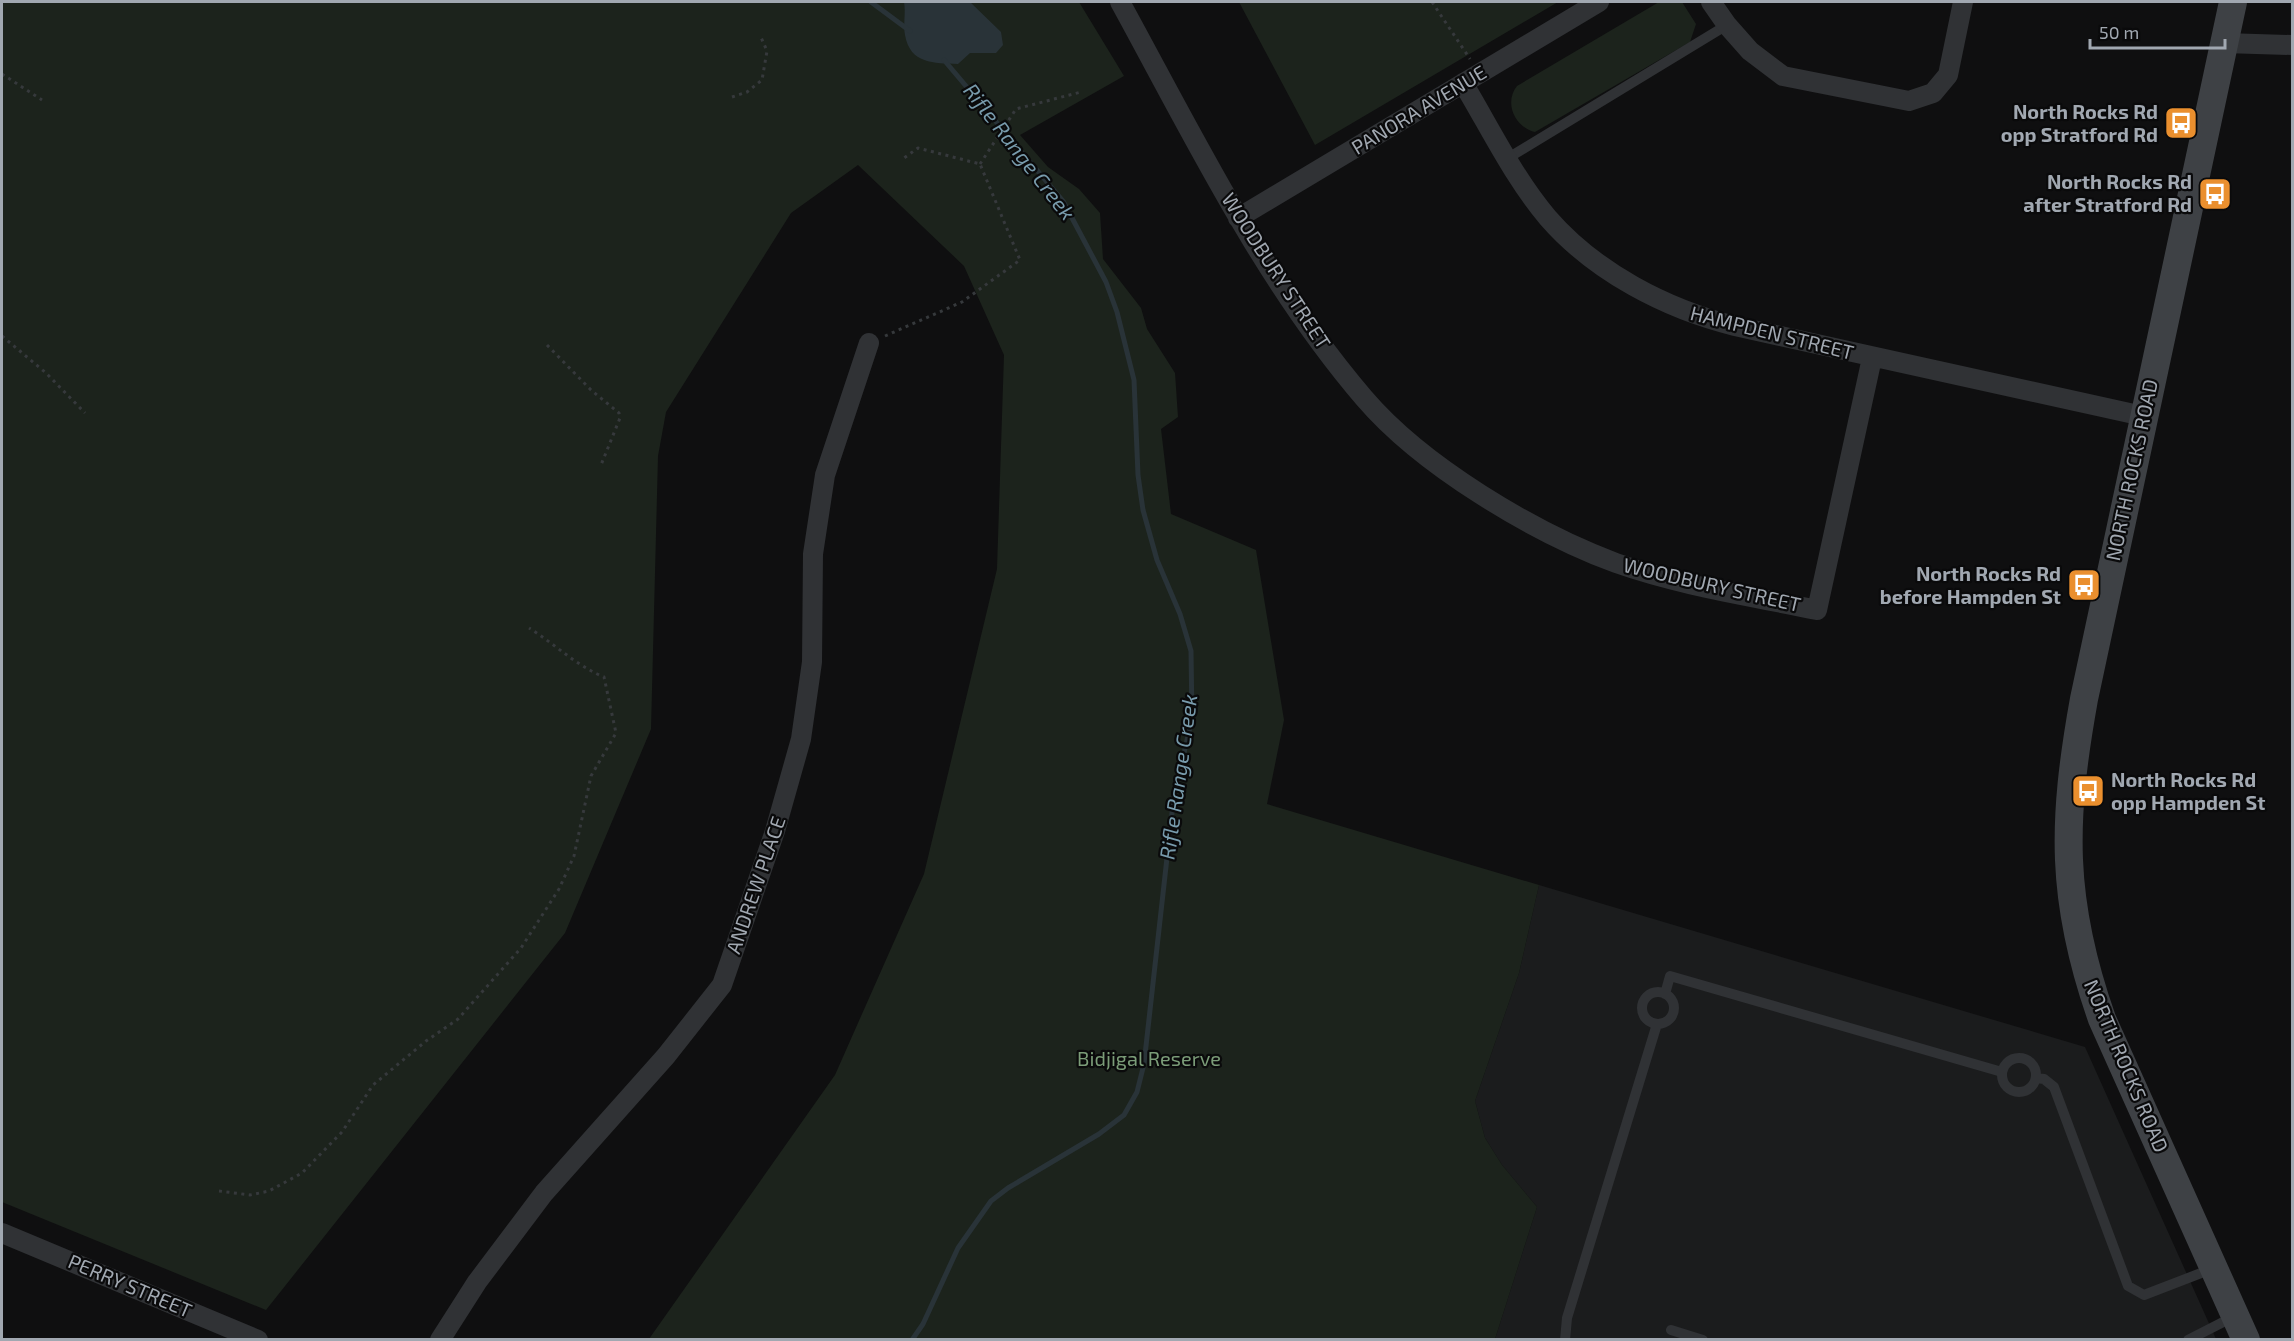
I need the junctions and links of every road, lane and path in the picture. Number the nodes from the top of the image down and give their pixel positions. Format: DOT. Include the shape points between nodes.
graph roads {
  1 [pos="1120,2"];
  2 [pos="1432,2"];
  3 [pos="1599,2"];
  4 [pos="1711,2"];
  5 [pos="1963,2"];
  6 [pos="2233,2"];
  7 [pos="1727,26"];
  8 [pos="760,34"];
  9 [pos="2224,43"];
  10 [pos="2292,45"];
  11 [pos="2,74"];
  12 [pos="1471,78"];
  13 [pos="1081,92"];
  14 [pos="732,97"];
  15 [pos="42,100"];
  16 [pos="904,158"];
  17 [pos="1508,158"];
  18 [pos="980,164"];
  19 [pos="1238,218"];
  20 [pos="2,336"];
  21 [pos="869,343"];
  22 [pos="547,345"];
  23 [pos="1872,358"];
  24 [pos="85,412"];
  25 [pos="2143,416"];
  26 [pos="601,465"];
  27 [pos="529,628"];
  28 [pos="1665,994"];
  29 [pos="1657,1024"];
  30 [pos="2002,1072"];
  31 [pos="2036,1078"];
  32 [pos="219,1191"];
  33 [pos="2,1233"];
  34 [pos="2214,1268"];
  35 [pos="2241,1328"];
  36 [pos="1671,1330"];
  37 [pos="258,1340"];
  38 [pos="440,1340"];
  39 [pos="1565,1340"];
  40 [pos="1703,1340"];
  41 [pos="2188,1340"];
  1 -- 19 [label="street, WOODBURY STREET"];
  2 -- 12 [label="path"];
  3 -- 12 [label="street, PANORA AVENUE"];
  4 -- 7 [label="street"];
  5 -- 7 [label="street" via="1952,65 1939,101 1901,100 1783,76 1761,61"];
  6 -- 9 [label="main road, NORTH ROCKS ROAD"];
  7 -- 17 [label="lane"];
  8 -- 14 [label="path" via="767,51 762,80 747,92"];
  9 -- 10 [label="street"];
  9 -- 25 [label="main road, NORTH ROCKS ROAD"];
  11 -- 15 [label="path"];
  12 -- 17 [label="street, HAMPDEN STREET"];
  12 -- 19 [label="street, PANORA AVENUE"];
  13 -- 18 [label="path" via="1016,110"];
  16 -- 18 [label="path" via="918,148"];
  17 -- 23 [label="street, HAMPDEN STREET" via="1548,218 1633,286 1699,317"];
  18 -- 21 [label="path" via="1020,260 962,302"];
  19 -- 23 [label="street, WOODBURY STREET" via="1299,314 1365,399 1433,463 1545,532 1616,563 1666,578 1817,610"];
  20 -- 24 [label="path"];
  21 -- 38 [label="street, ANDREW PLACE" via="825,475 813,554 812,662 801,740 776,831 722,985 666,1056 544,1193 477,1282"];
  22 -- 26 [label="path" via="620,413"];
  23 -- 25 [label="street, HAMPDEN STREET"];
  25 -- 34 [label="main road, NORTH ROCKS ROAD" via="2074,752 2067,828 2069,883 2088,978 2107,1031"];
  27 -- 32 [label="path" via="578,664 604,677 616,733 591,776 574,856 559,889 521,948 459,1020 426,1041 373,1085 342,1132 302,1173 269,1191 250,1195"];
  28 -- 29 [label="lane" via="1673,1005 1672,1014"];
  28 -- 29 [label="lane" via="1650,994 1642,1006 1644,1016"];
  28 -- 30 [label="lane" via="1670,976"];
  29 -- 39 [label="lane" via="1567,1318"];
  30 -- 31 [label="lane" via="2008,1062 2024,1058 2033,1065"];
  30 -- 31 [label="lane" via="2007,1088 2017,1092 2028,1090"];
  31 -- 34 [label="lane" via="2054,1087 2128,1286 2144,1295"];
  33 -- 37 [label="street, PERRY STREET"];
  34 -- 35 [label="main road, NORTH ROCKS ROAD"];
  35 -- 41 [label="lane"];
  36 -- 40 [label="lane"];
}
